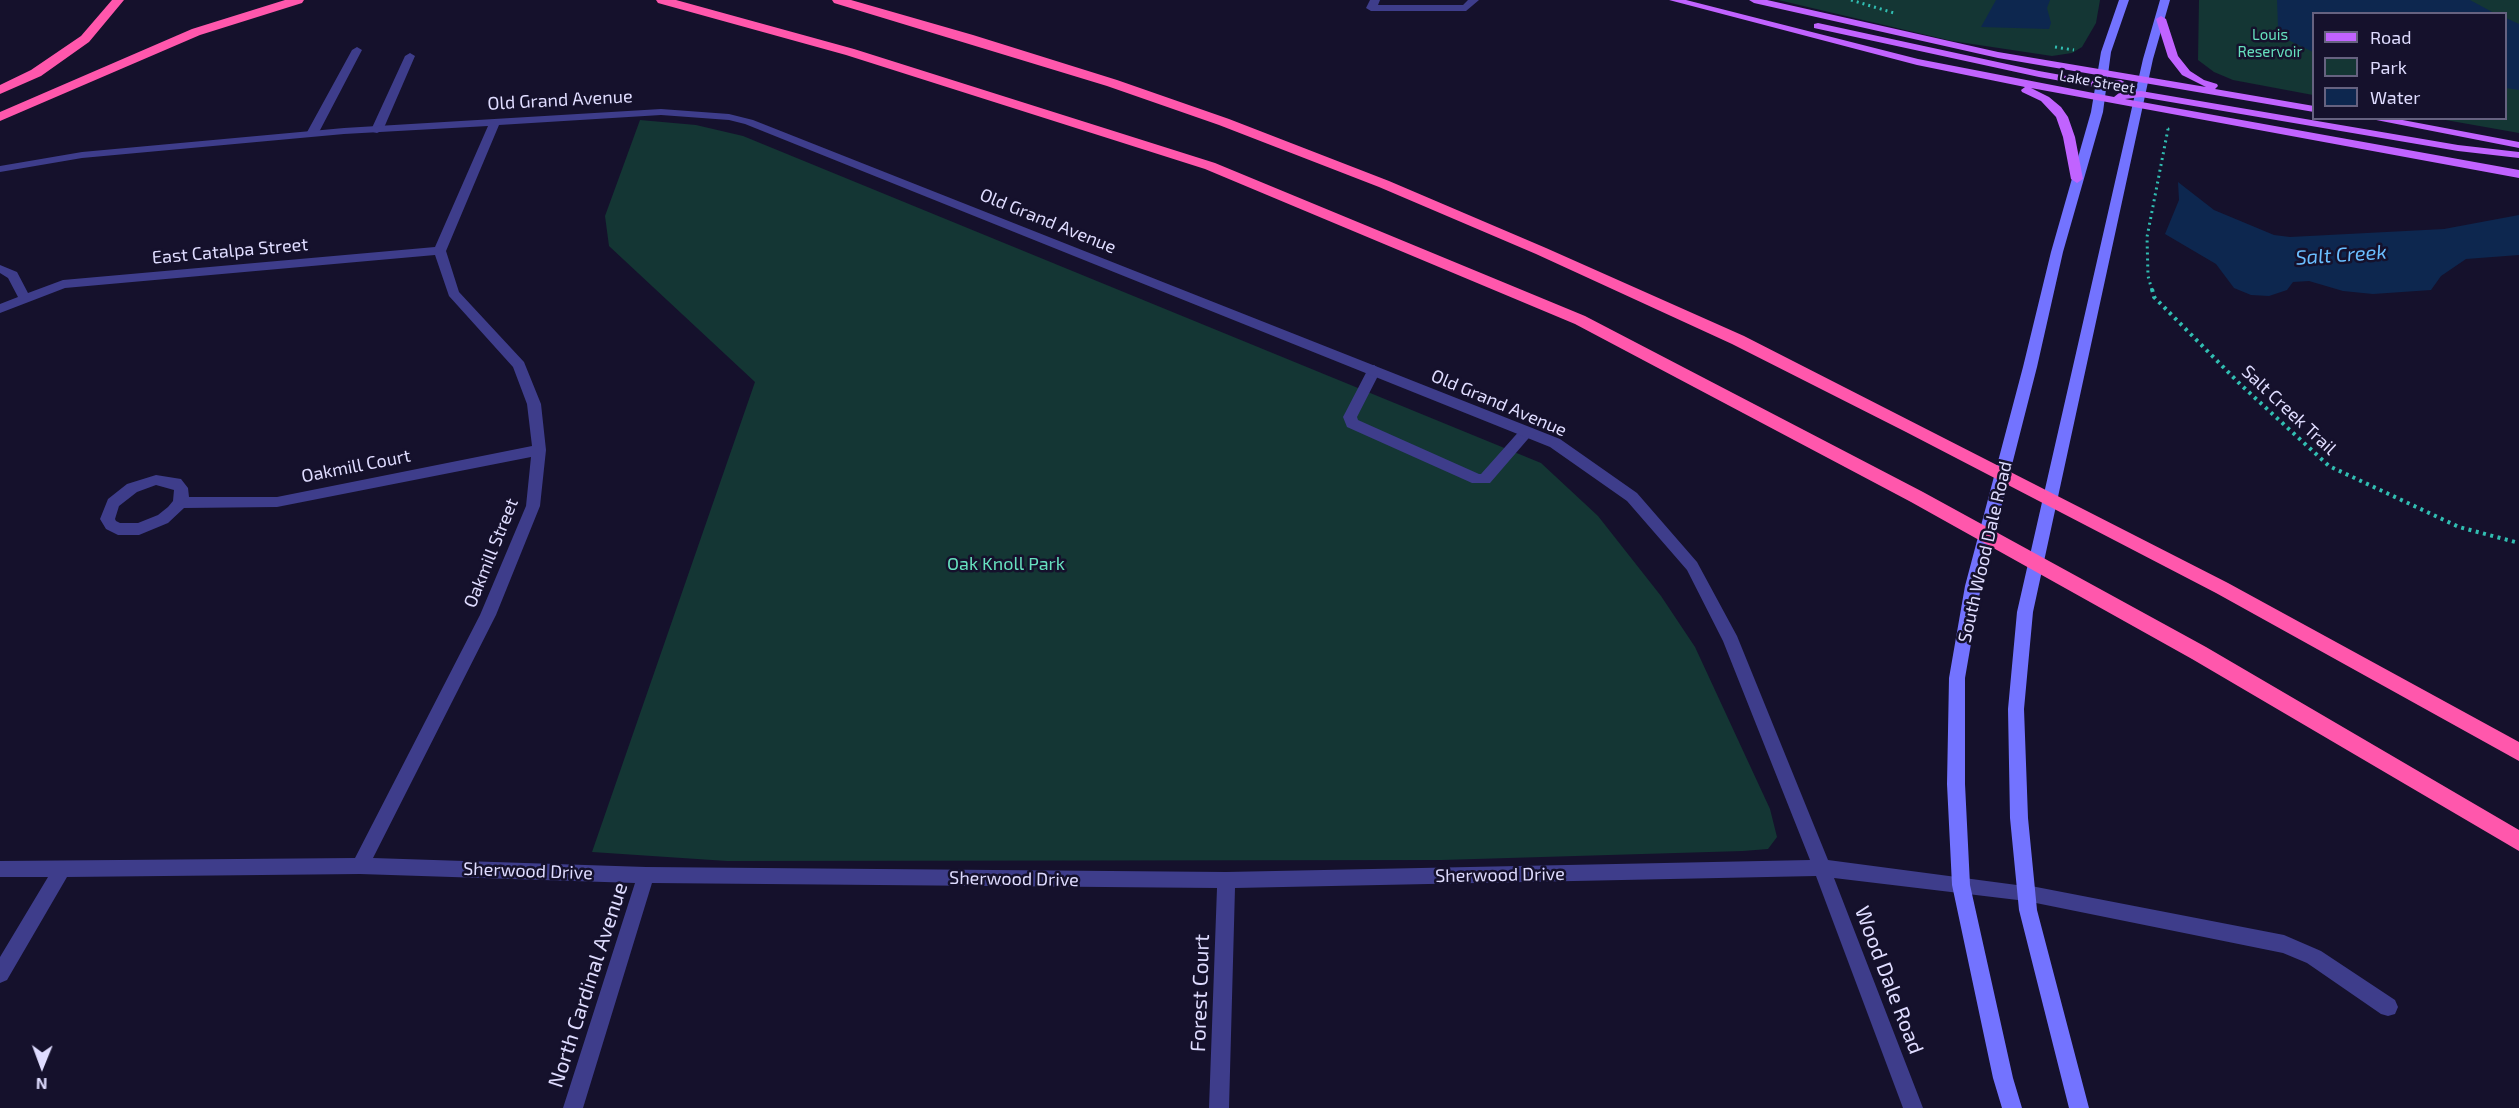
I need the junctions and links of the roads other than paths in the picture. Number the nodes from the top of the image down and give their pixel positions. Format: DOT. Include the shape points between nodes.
graph roads {
  1 [pos="118,0"];
  2 [pos="298,0"];
  3 [pos="663,0"];
  4 [pos="838,0"];
  5 [pos="1375,0"];
  6 [pos="1674,0"];
  7 [pos="1697,0"];
  8 [pos="1754,0"];
  9 [pos="2124,0"];
  10 [pos="2165,0"];
  11 [pos="1470,4"];
  12 [pos="2161,19"];
  13 [pos="357,50"];
  14 [pos="410,56"];
  15 [pos="1989,77"];
  16 [pos="2101,80"];
  17 [pos="2145,81"];
  18 [pos="0,90"];
  19 [pos="2098,97"];
  20 [pos="2140,99"];
  21 [pos="2295,106"];
  22 [pos="2312,109"];
  23 [pos="0,117"];
  24 [pos="2382,120"];
  25 [pos="495,122"];
  26 [pos="377,129"];
  27 [pos="312,134"];
  28 [pos="2519,145"];
  29 [pos="2519,155"];
  30 [pos="0,169"];
  31 [pos="2519,174"];
  32 [pos="2077,179"];
  33 [pos="440,251"];
  34 [pos="0,269"];
  35 [pos="25,299"];
  36 [pos="0,309"];
  37 [pos="1374,370"];
  38 [pos="1527,432"];
  39 [pos="539,450"];
  40 [pos="180,503"];
  41 [pos="2519,752"];
  42 [pos="2519,841"];
  43 [pos="360,866"];
  44 [pos="1822,868"];
  45 [pos="0,869"];
  46 [pos="63,869"];
  47 [pos="646,875"];
  48 [pos="1226,880"];
  49 [pos="1961,885"];
  50 [pos="2026,893"];
  51 [pos="0,974"];
  52 [pos="2388,1007"];
  53 [pos="573,1108"];
  54 [pos="1219,1108"];
  55 [pos="1913,1108"];
  56 [pos="2013,1108"];
  57 [pos="2079,1108"];
  1 -- 18 [label="highway" via="85,39 36,73"];
  2 -- 23 [label="highway" via="196,32"];
  3 -- 42 [label="highway" via="850,52 1210,166 1580,320 1917,497 2199,653"];
  4 -- 41 [label="highway" via="1112,83 1224,122 1541,251 1738,340 1912,428 2222,588"];
  5 -- 11 [label="street" via="1371,8"];
  6 -- 15 [label="main road, Lake Street"];
  7 -- 16 [label="main road" via="1917,49"];
  8 -- 16 [label="main road, Lake Street"];
  9 -- 16 [label="main road, South Wood Dale Road"];
  10 -- 12 [label="main road"];
  12 -- 17 [label="main road"];
  12 -- 21 [label="main road" via="2173,57 2186,73 2200,82"];
  13 -- 27 [label="street"];
  14 -- 26 [label="street"];
  15 -- 19 [label="main road, Lake Street"];
  15 -- 32 [label="main road" via="2045,99 2057,109 2069,137"];
  16 -- 17 [label="main road, Lake Street"];
  16 -- 19 [label="main road, South Wood Dale Road"];
  17 -- 20 [label="main road"];
  17 -- 21 [label="main road, Lake Street"];
  19 -- 20 [label="main road, Lake Street"];
  19 -- 32 [label="main road, South Wood Dale Road"];
  20 -- 29 [label="main road"];
  20 -- 31 [label="main road, Lake Street"];
  20 -- 50 [label="main road" via="2025,612 2016,709"];
  21 -- 22 [label="main road, Lake Street"];
  24 -- 28 [label="main road"];
  25 -- 26 [label="street, Old Grand Avenue"];
  25 -- 33 [label="street"];
  25 -- 37 [label="street, Old Grand Avenue" via="670,112 749,122"];
  26 -- 27 [label="street, Old Grand Avenue"];
  27 -- 30 [label="street, Old Grand Avenue" via="82,155"];
  32 -- 49 [label="main road, South Wood Dale Road" via="1973,586 1957,678 1956,784"];
  33 -- 35 [label="street, East Catalpa Street" via="63,284"];
  33 -- 39 [label="street, Oakmill Street" via="453,293 519,365 534,404"];
  34 -- 35 [label="street" via="13,275"];
  35 -- 36 [label="street, East Catalpa Street"];
  37 -- 38 [label="street, Old Grand Avenue"];
  37 -- 38 [label="street" via="1350,417 1352,423 1477,479 1485,479"];
  38 -- 44 [label="street, Old Grand Avenue" via="1555,443 1632,497 1692,566 1731,641"];
  39 -- 40 [label="street, Oakmill Court" via="277,502"];
  39 -- 43 [label="street, Oakmill Street" via="533,506 488,615"];
  40 -- 40 [label="street" via="163,519 140,529 118,529 107,519 108,511 121,495 156,480 176,483 181,488"];
  43 -- 46 [label="street, Sherwood Drive"];
  43 -- 47 [label="street, Sherwood Drive"];
  44 -- 48 [label="street, Sherwood Drive"];
  44 -- 49 [label="street, Sherwood Drive"];
  44 -- 55 [label="street, Wood Dale Road"];
  45 -- 46 [label="street, Sherwood Drive"];
  46 -- 51 [label="street"];
  47 -- 48 [label="street, Sherwood Drive"];
  47 -- 53 [label="street, North Cardinal Avenue"];
  48 -- 54 [label="street, Forest Court"];
  49 -- 50 [label="street, Sherwood Drive"];
  49 -- 56 [label="main road, South Wood Dale Road"];
  50 -- 52 [label="street, Sherwood Drive" via="2284,944 2314,957"];
  50 -- 57 [label="main road" via="2053,1016"];
}
